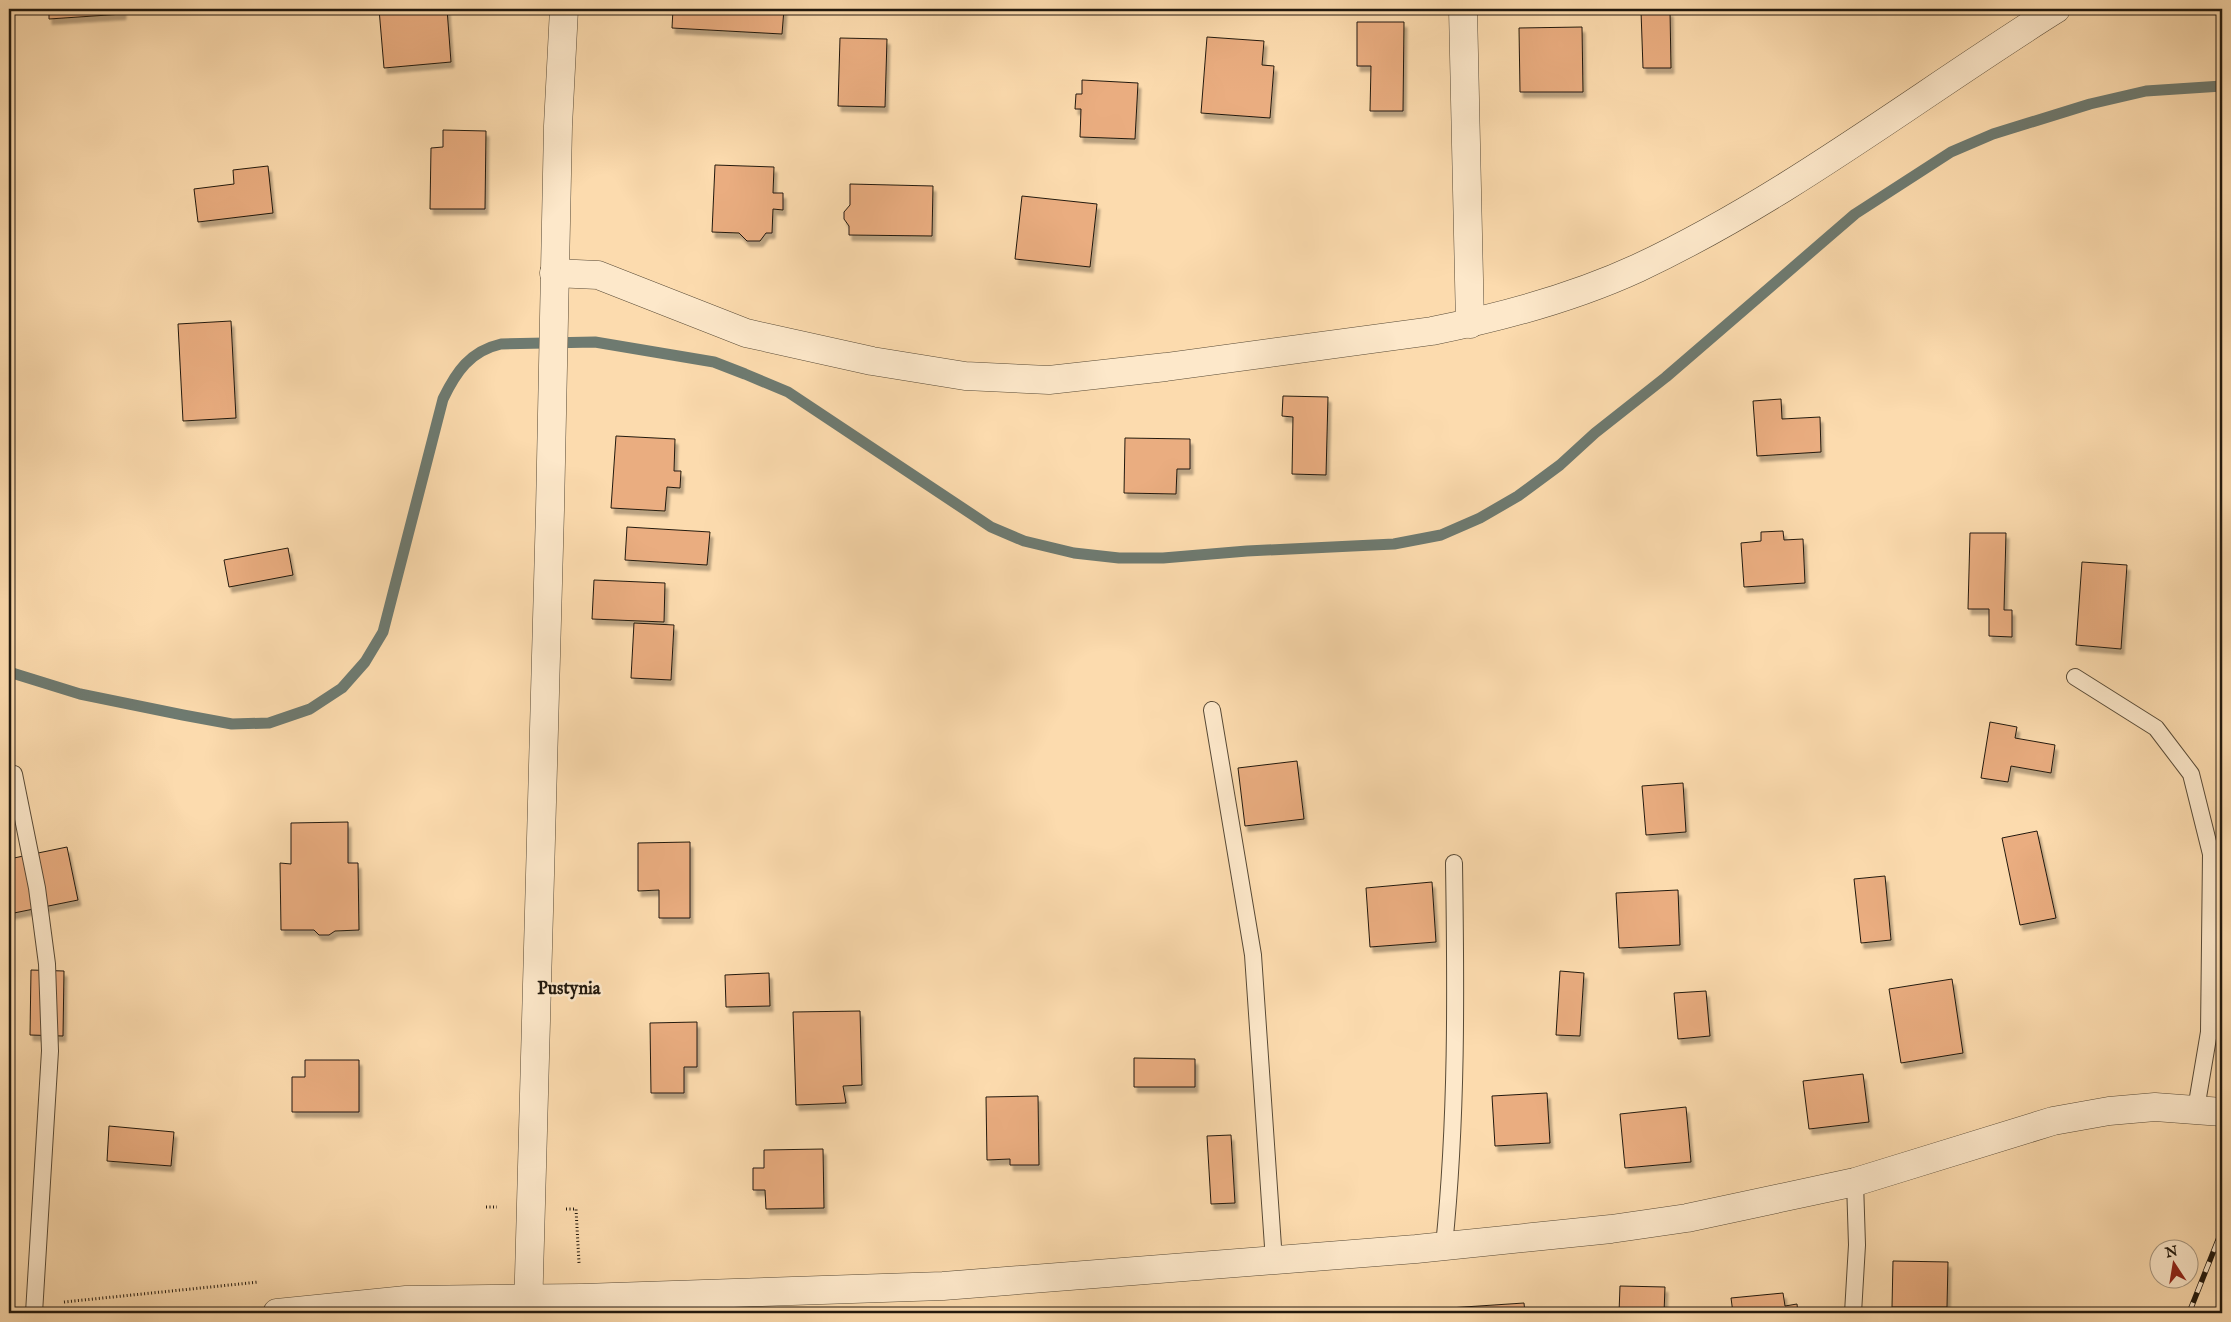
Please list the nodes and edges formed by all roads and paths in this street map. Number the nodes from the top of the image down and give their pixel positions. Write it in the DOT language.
graph roads {
  1 [pos="564,9"];
  2 [pos="1463,9"];
  3 [pos="2056,9"];
  4 [pos="554,273"];
  5 [pos="1470,324"];
  6 [pos="2075,677"];
  7 [pos="1212,710"];
  8 [pos="14,774"];
  9 [pos="1454,863"];
  10 [pos="2209,1111"];
  11 [pos="1855,1182"];
  12 [pos="531,1208"];
  13 [pos="1444,1246"];
  14 [pos="1274,1261"];
  15 [pos="262,1282"];
  16 [pos="582,1298"];
  17 [pos="528,1306"];
  18 [pos="34,1309"];
  19 [pos="276,1313"];
  20 [pos="1853,1313"];
  1 -- 4 [label="street"];
  2 -- 5 [label="street"];
  3 -- 5 [label="street"];
  4 -- 5 [label="street"];
  4 -- 12 [label="street"];
  6 -- 10 [label="lane"];
  7 -- 14 [label="lane"];
  8 -- 18 [label="lane"];
  9 -- 13 [label="lane"];
  10 -- 11 [label="street"];
  11 -- 13 [label="street"];
  11 -- 20 [label="lane"];
  12 -- 16 [label="path"];
  12 -- 17 [label="street"];
  13 -- 14 [label="street"];
  14 -- 16 [label="street"];
  15 -- 18 [label="path"];
  16 -- 17 [label="street"];
  17 -- 19 [label="street"];
}
